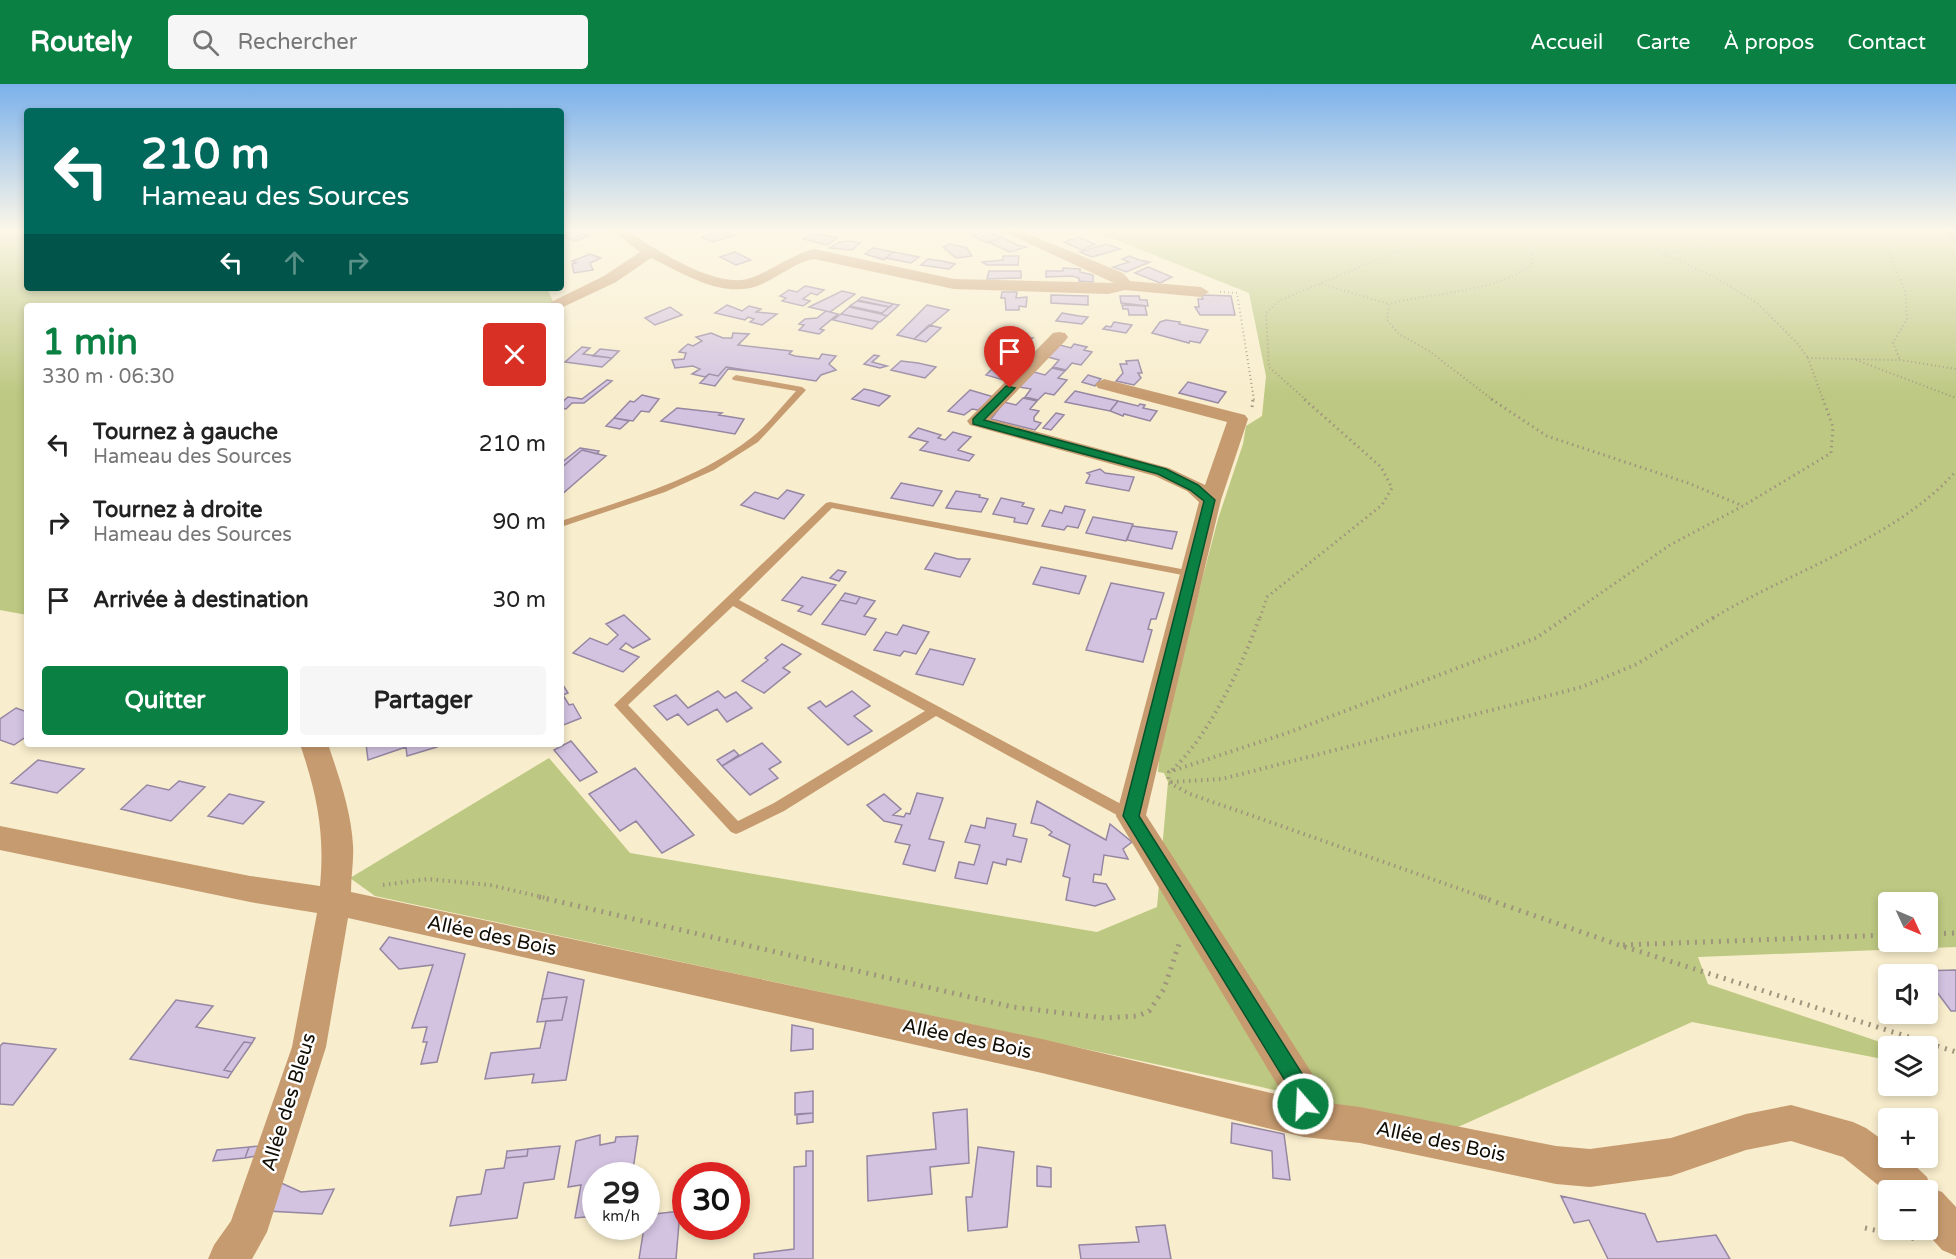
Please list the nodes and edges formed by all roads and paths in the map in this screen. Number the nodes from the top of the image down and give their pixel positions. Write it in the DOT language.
graph roads {
  1 [pos="594,286"];
  2 [pos="1010,286"];
  3 [pos="1121,286"];
  4 [pos="1134,286"];
  5 [pos="1315,286"];
  6 [pos="1325,286"];
  7 [pos="1481,286"];
  8 [pos="1729,286"];
  9 [pos="1903,286"];
  10 [pos="1201,292"];
  11 [pos="555,303"];
  12 [pos="1389,304"];
  13 [pos="1059,337"];
  14 [pos="1808,358"];
  15 [pos="1853,359"];
  16 [pos="1900,360"];
  17 [pos="1956,369"];
  18 [pos="736,378"];
  19 [pos="1104,384"];
  20 [pos="1956,398"];
  21 [pos="1238,419"];
  22 [pos="1956,471"];
  23 [pos="1210,500"];
  24 [pos="1743,506"];
  25 [pos="564,523"];
  26 [pos="1193,574"];
  27 [pos="732,601"];
  28 [pos="933,712"];
  29 [pos="315,747"];
  30 [pos="1169,772"];
  31 [pos="1168,782"];
  32 [pos="1134,806"];
  33 [pos="0,838"];
  34 [pos="335,902"];
  35 [pos="1190,912"];
  36 [pos="1956,933"];
  37 [pos="1938,934"];
  38 [pos="1878,935"];
  39 [pos="1619,945"];
  40 [pos="1956,1052"];
  41 [pos="1304,1119"];
  42 [pos="1903,1180"];
  43 [pos="1865,1228"];
  44 [pos="1878,1232"];
  45 [pos="228,1259"];
  1 -- 11 [label="street"];
  2 -- 3 [label="street"];
  4 -- 10 [label="street"];
  5 -- 30 [label="path"];
  6 -- 12 [label="path"];
  7 -- 12 [label="path"];
  8 -- 14 [label="path"];
  9 -- 16 [label="path"];
  10 -- 21 [label="path"];
  12 -- 24 [label="path"];
  13 -- 23 [label="street"];
  14 -- 15 [label="path"];
  14 -- 24 [label="path"];
  15 -- 16 [label="path"];
  15 -- 20 [label="path"];
  16 -- 17 [label="path"];
  18 -- 25 [label="lane"];
  19 -- 21 [label="street"];
  21 -- 23 [label="street"];
  22 -- 31 [label="path"];
  23 -- 26 [label="street"];
  24 -- 30 [label="path"];
  26 -- 27 [label="lane"];
  26 -- 32 [label="street"];
  27 -- 28 [label="lane"];
  27 -- 28 [label="lane"];
  28 -- 32 [label="lane"];
  29 -- 34 [label="street, Allée des Bleus"];
  30 -- 31 [label="path"];
  31 -- 32 [label="path"];
  31 -- 39 [label="path"];
  32 -- 35 [label="street"];
  33 -- 34 [label="street, Allée des Bois"];
  34 -- 35 [label="path"];
  34 -- 41 [label="street, Allée des Bois"];
  34 -- 45 [label="street, Allée des Bleus"];
  35 -- 41 [label="street"];
  36 -- 37 [label="path"];
  38 -- 39 [label="path"];
  39 -- 40 [label="path"];
  41 -- 42 [label="street, Allée des Bois"];
  43 -- 44 [label="path"];
}
